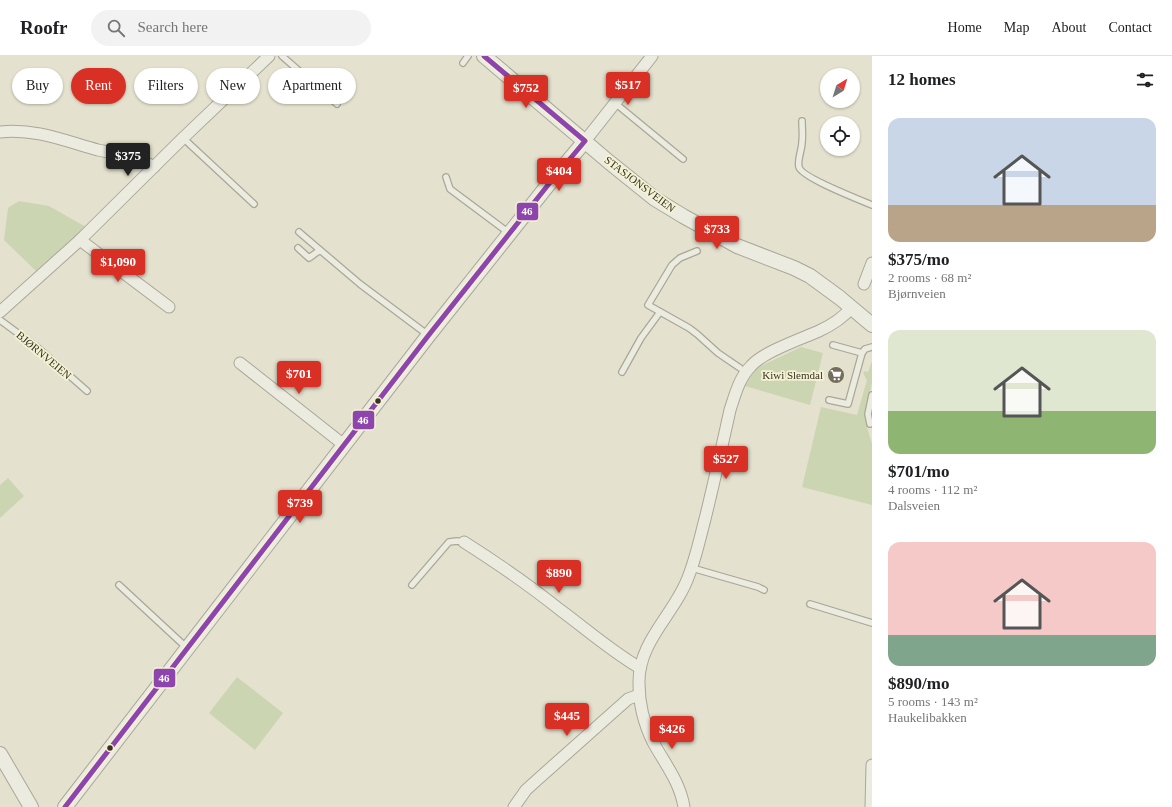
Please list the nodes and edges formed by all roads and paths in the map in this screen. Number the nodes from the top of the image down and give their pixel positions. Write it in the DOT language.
graph roads {
  1 [pos="269,56"];
  2 [pos="282,56"];
  3 [pos="468,56"];
  4 [pos="484,56"];
  5 [pos="652,56"];
  6 [pos="463,63"];
  7 [pos="296,68"];
  8 [pos="615,103"];
  9 [pos="802,121"];
  10 [pos="0,132"];
  11 [pos="183,138"];
  12 [pos="585,141"];
  13 [pos="683,159"];
  14 [pos="154,167"];
  15 [pos="446,177"];
  16 [pos="254,204"];
  17 [pos="872,205"];
  18 [pos="300,232"];
  19 [pos="510,234"];
  20 [pos="80,240"];
  21 [pos="298,248"];
  22 [pos="320,250"];
  23 [pos="697,251"];
  24 [pos="872,266"];
  25 [pos="868,280"];
  26 [pos="169,307"];
  27 [pos="851,308"];
  28 [pos="0,312"];
  29 [pos="660,312"];
  30 [pos="0,320"];
  31 [pos="872,325"];
  32 [pos="428,336"];
  33 [pos="833,346"];
  34 [pos="872,347"];
  35 [pos="862,353"];
  36 [pos="240,363"];
  37 [pos="740,368"];
  38 [pos="622,372"];
  39 [pos="88,391"];
  40 [pos="872,395"];
  41 [pos="829,400"];
  42 [pos="870,424"];
  43 [pos="344,445"];
  44 [pos="464,542"];
  45 [pos="692,568"];
  46 [pos="119,585"];
  47 [pos="412,585"];
  48 [pos="764,590"];
  49 [pos="810,604"];
  50 [pos="872,623"];
  51 [pos="187,648"];
  52 [pos="640,668"];
  53 [pos="639,695"];
  54 [pos="0,754"];
  55 [pos="872,764"];
  56 [pos="31,807"];
  57 [pos="65,807"];
  58 [pos="514,807"];
  59 [pos="684,807"];
  60 [pos="871,807"];
  1 -- 11 [label="street"];
  2 -- 7 [label="lane"];
  3 -- 6 [label="lane"];
  4 -- 12 [label="street, STASJONSVEIEN"];
  5 -- 8 [label="street"];
  8 -- 12 [label="street"];
  8 -- 13 [label="lane"];
  9 -- 17 [label="lane"];
  10 -- 14 [label="street"];
  11 -- 14 [label="street"];
  11 -- 16 [label="lane"];
  12 -- 19 [label="street"];
  12 -- 27 [label="street, STASJONSVEIEN"];
  14 -- 20 [label="street"];
  15 -- 19 [label="lane"];
  18 -- 22 [label="lane"];
  19 -- 32 [label="street"];
  20 -- 26 [label="street"];
  20 -- 28 [label="street"];
  21 -- 22 [label="lane"];
  22 -- 32 [label="lane"];
  23 -- 29 [label="lane"];
  24 -- 25 [label="street"];
  27 -- 31 [label="street, STASJONSVEIEN"];
  27 -- 45 [label="street"];
  29 -- 37 [label="lane"];
  29 -- 38 [label="lane"];
  30 -- 39 [label="lane, BJØRNVEIEN"];
  32 -- 43 [label="street"];
  33 -- 35 [label="lane"];
  34 -- 35 [label="lane"];
  35 -- 41 [label="lane"];
  36 -- 43 [label="street"];
  40 -- 42 [label="lane"];
  43 -- 51 [label="street"];
  44 -- 47 [label="lane"];
  44 -- 52 [label="street"];
  45 -- 48 [label="lane"];
  45 -- 52 [label="street"];
  46 -- 51 [label="lane"];
  49 -- 50 [label="lane"];
  51 -- 57 [label="street"];
  52 -- 53 [label="street"];
  53 -- 58 [label="street"];
  53 -- 59 [label="street"];
  54 -- 56 [label="street"];
  55 -- 60 [label="street"];
}
